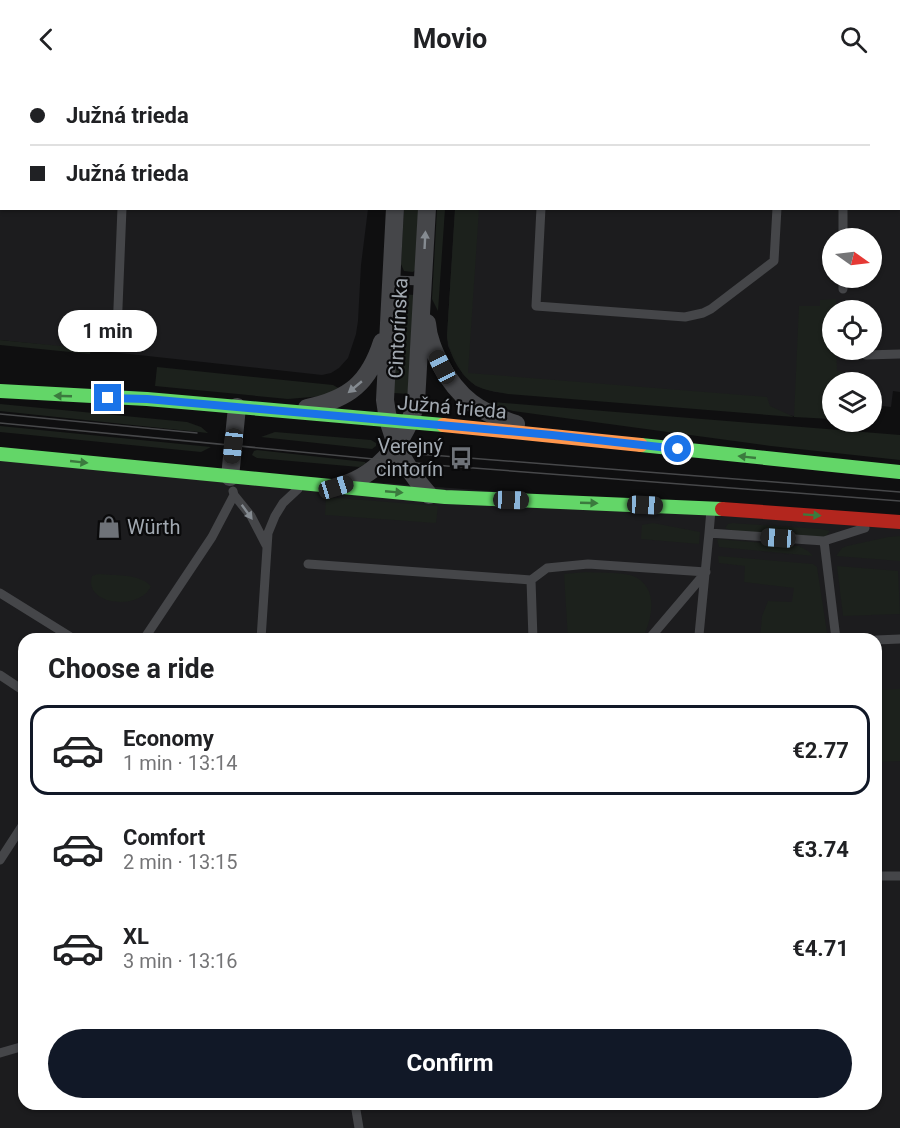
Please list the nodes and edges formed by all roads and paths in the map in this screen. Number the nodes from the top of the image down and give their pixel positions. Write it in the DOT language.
graph roads {
  1 [pos="122,210"];
  2 [pos="395,210"];
  3 [pos="427,210"];
  4 [pos="541,210"];
  5 [pos="777,210"];
  6 [pos="843,210"];
  7 [pos="843,228"];
  8 [pos="392,280"];
  9 [pos="423,284"];
  10 [pos="389,317"];
  11 [pos="117,332"];
  12 [pos="900,354"];
  13 [pos="882,355"];
  14 [pos="0,391"];
  15 [pos="237,407"];
  16 [pos="289,412"];
  17 [pos="387,422"];
  18 [pos="409,423"];
  19 [pos="552,435"];
  20 [pos="395,446"];
  21 [pos="0,454"];
  22 [pos="900,472"];
  23 [pos="230,477"];
  24 [pos="304,484"];
  25 [pos="336,487"];
  26 [pos="234,495"];
  27 [pos="429,495"];
  28 [pos="712,508"];
  29 [pos="882,521"];
  30 [pos="900,522"];
  31 [pos="709,533"];
  32 [pos="824,541"];
  33 [pos="267,547"];
  34 [pos="308,564"];
  35 [pos="706,572"];
  36 [pos="531,580"];
  37 [pos="0,593"];
  38 [pos="64,633"];
  39 [pos="148,633"];
  40 [pos="261,633"];
  41 [pos="533,633"];
  42 [pos="655,633"];
  43 [pos="699,633"];
  44 [pos="835,633"];
  45 [pos="900,639"];
  46 [pos="882,640"];
  47 [pos="0,675"];
  48 [pos="18,687"];
  49 [pos="18,833"];
  50 [pos="0,860"];
  51 [pos="882,876"];
  52 [pos="900,876"];
  53 [pos="18,1048"];
  54 [pos="0,1053"];
  55 [pos="356,1110"];
  56 [pos="359,1128"];
  1 -- 11 [label="lane"];
  2 -- 8 [label="street, Cintorínska"];
  9 -- 3 [label="street, Cintorínska, one-way"];
  4 -- 5 [label="lane"];
  6 -- 7 [label="lane"];
  8 -- 9 [label="lane"];
  8 -- 10 [label="street, Cintorínska"];
  9 -- 18 [label="street, Cintorínska"];
  9 -- 19 [label="street"];
  10 -- 16 [label="street, one-way"];
  10 -- 17 [label="street, Cintorínska"];
  12 -- 13 [label="lane"];
  15 -- 14 [label="street, Južná trieda, one-way"];
  15 -- 16 [label="street, Južná trieda"];
  15 -- 23 [label="street"];
  16 -- 17 [label="street, Južná trieda"];
  17 -- 18 [label="street, Južná trieda"];
  17 -- 20 [label="street, Cintorínska"];
  18 -- 19 [label="street, Južná trieda"];
  18 -- 20 [label="street, Cintorínska"];
  22 -- 19 [label="street, Južná trieda, one-way"];
  20 -- 25 [label="street, Cintorínska"];
  20 -- 27 [label="street, Cintorínska"];
  21 -- 23 [label="street, one-way"];
  23 -- 24 [label="street"];
  23 -- 26 [label="lane"];
  24 -- 25 [label="street"];
  24 -- 33 [label="lane"];
  25 -- 27 [label="street, one-way"];
  26 -- 33 [label="lane, one-way"];
  26 -- 39 [label="lane"];
  27 -- 28 [label="street, one-way"];
  28 -- 29 [label="street, one-way"];
  28 -- 31 [label="lane"];
  29 -- 30 [label="street"];
  29 -- 32 [label="lane"];
  31 -- 32 [label="lane"];
  31 -- 35 [label="lane"];
  32 -- 44 [label="lane"];
  33 -- 40 [label="lane"];
  34 -- 36 [label="lane"];
  35 -- 36 [label="lane"];
  35 -- 42 [label="lane"];
  35 -- 43 [label="lane"];
  36 -- 41 [label="lane"];
  37 -- 38 [label="lane"];
  45 -- 46 [label="lane"];
  47 -- 48 [label="lane"];
  49 -- 50 [label="lane"];
  51 -- 52 [label="lane"];
  53 -- 54 [label="lane"];
  55 -- 56 [label="lane"];
}
